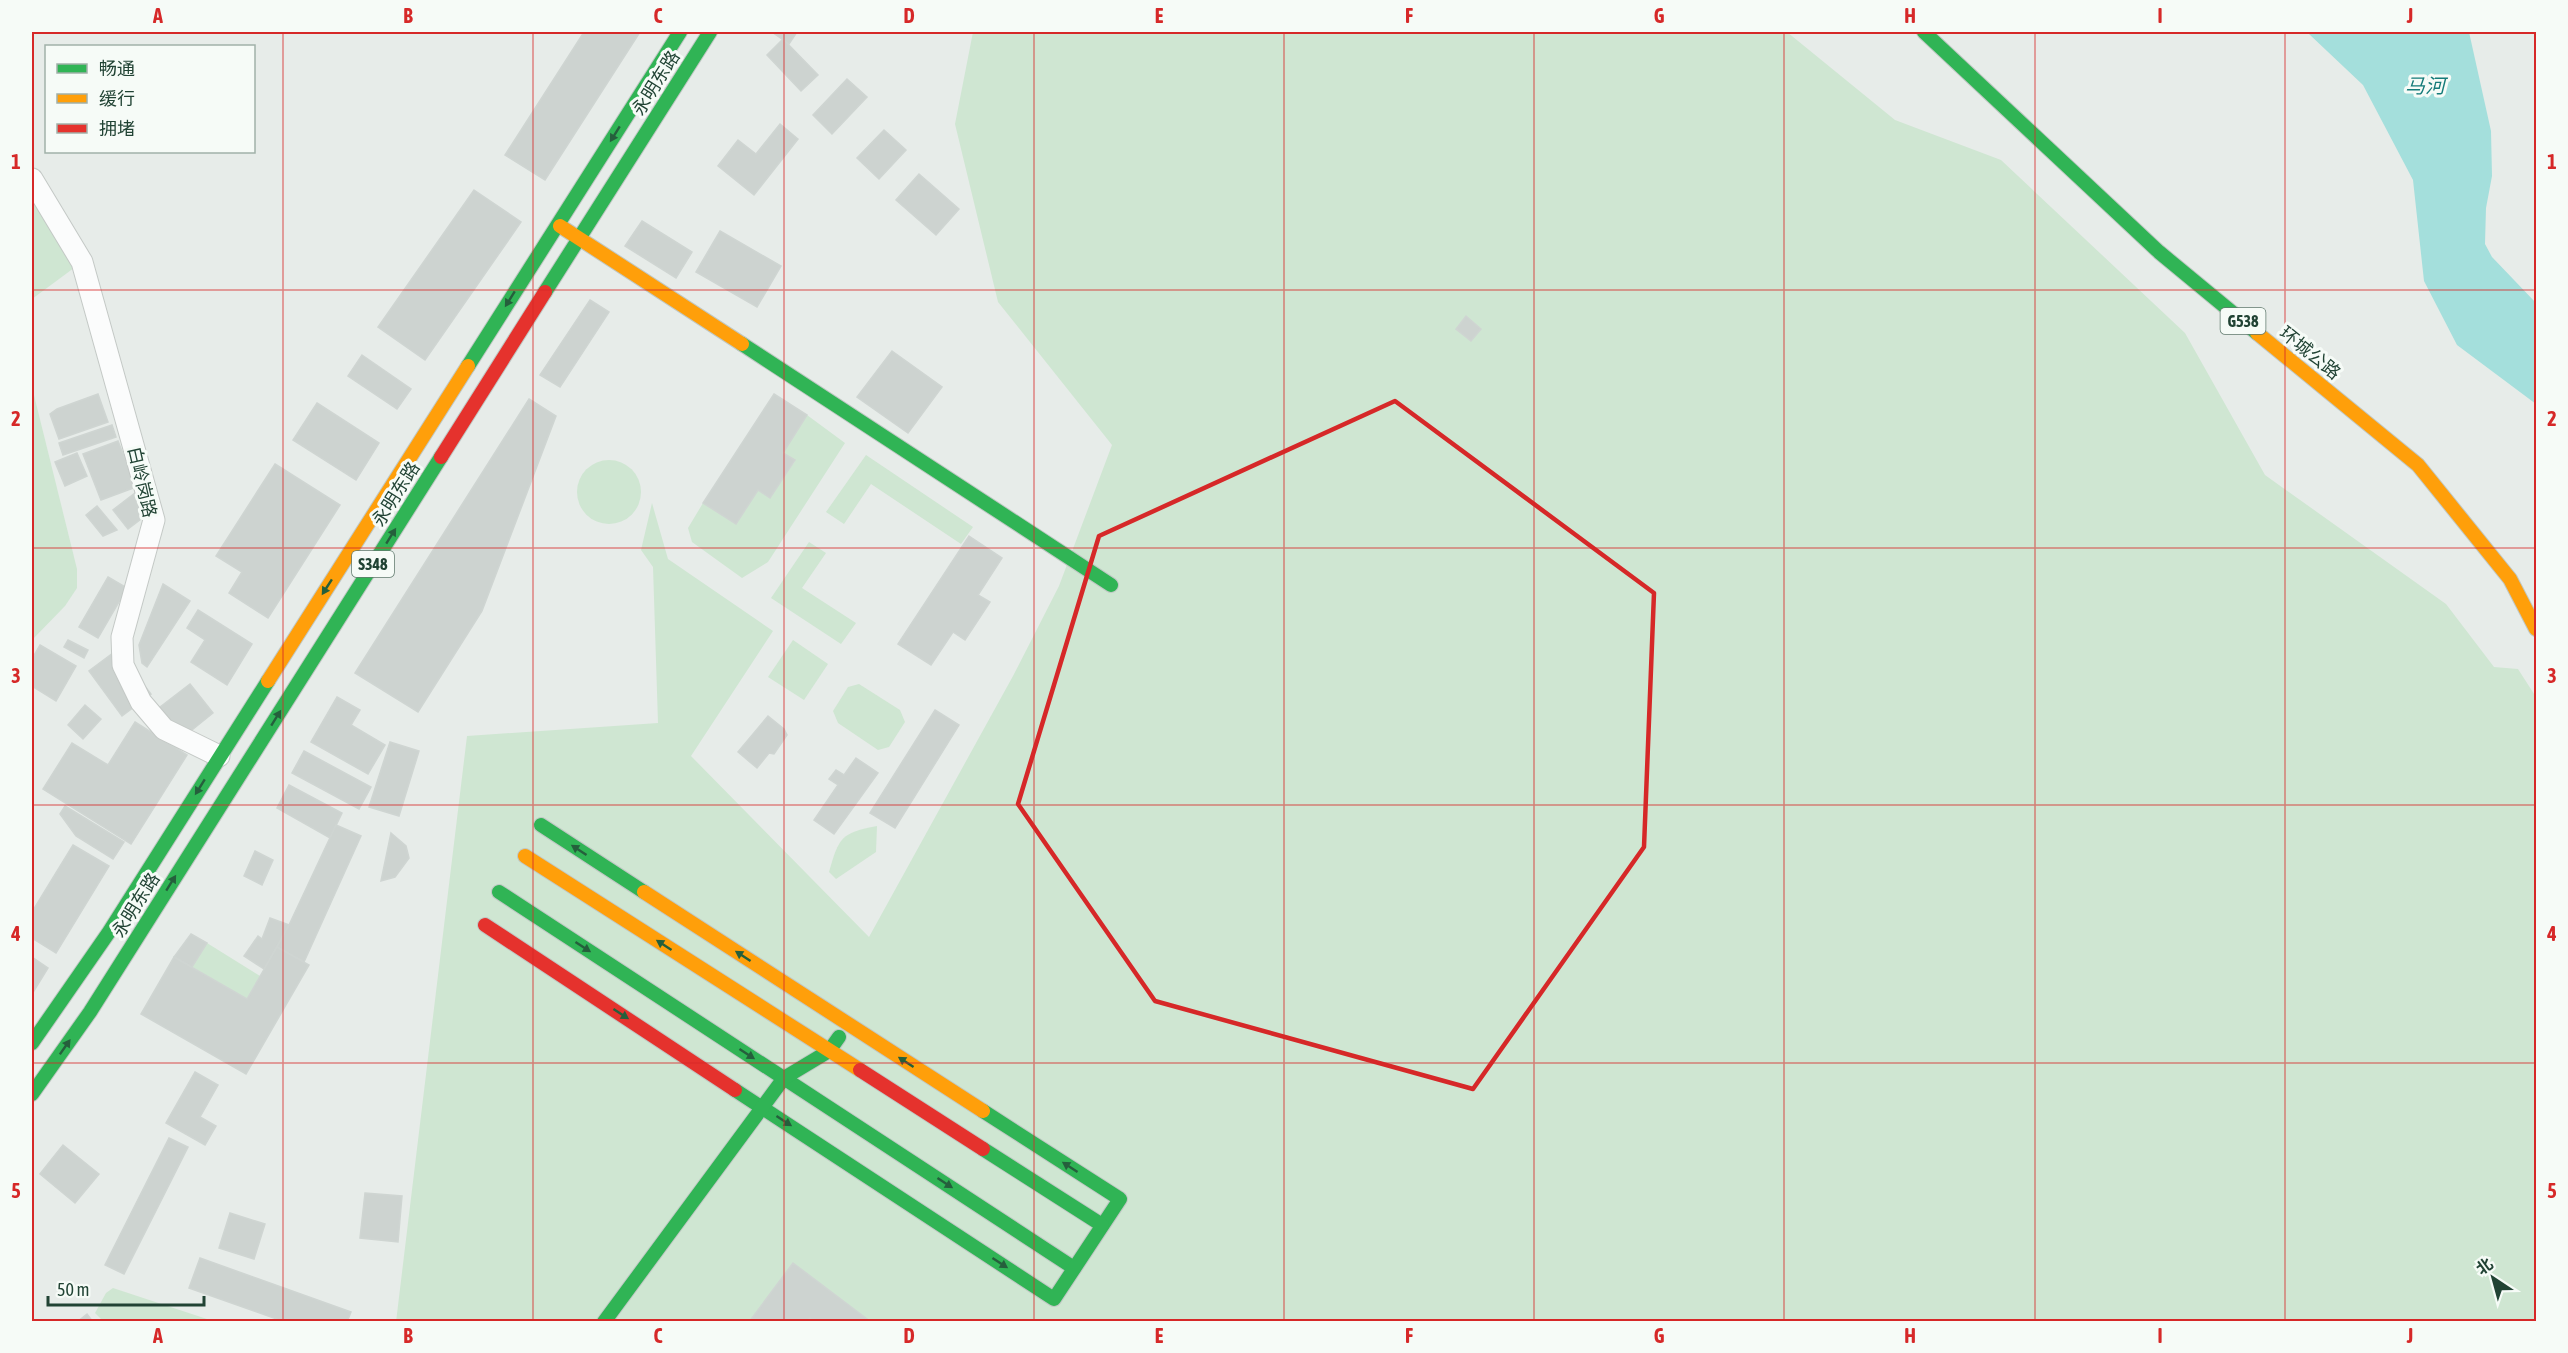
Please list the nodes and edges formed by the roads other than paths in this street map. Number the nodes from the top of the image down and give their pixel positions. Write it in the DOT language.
graph roads {
  1 [pos="680,32"];
  2 [pos="710,32"];
  3 [pos="1924,32"];
  4 [pos="32,179"];
  5 [pos="557,225"];
  6 [pos="579,239"];
  7 [pos="1111,585"];
  8 [pos="2536,629"];
  9 [pos="219,756"];
  10 [pos="541,825"];
  11 [pos="525,856"];
  12 [pos="499,892"];
  13 [pos="485,925"];
  14 [pos="560,932"];
  15 [pos="559,973"];
  16 [pos="848,1024"];
  17 [pos="32,1043"];
  18 [pos="829,1051"];
  19 [pos="784,1078"];
  20 [pos="32,1094"];
  21 [pos="763,1107"];
  22 [pos="1011,1129"];
  23 [pos="898,1153"];
  24 [pos="931,1190"];
  25 [pos="1080,1211"];
  26 [pos="949,1213"];
  27 [pos="1102,1225"];
  28 [pos="981,1251"];
  29 [pos="1074,1268"];
  30 [pos="604,1322"];
  1 -- 5 [label="main road, 永明东路 / S348, one-way"];
  2 -- 6 [label="main road, 永明东路 / S348"];
  3 -- 8 [label="main road, 环城公路 / G538"];
  4 -- 9 [label="street, 白岭岗路"];
  5 -- 6 [label="main road"];
  5 -- 9 [label="main road, 永明东路 / S348, one-way"];
  6 -- 7 [label="main road"];
  20 -- 6 [label="main road, 永明东路 / S348, one-way"];
  9 -- 17 [label="main road, 永明东路 / S348, one-way"];
  16 -- 10 [label="main road, one-way"];
  18 -- 11 [label="main road, one-way"];
  12 -- 14 [label="main road"];
  13 -- 15 [label="main road"];
  14 -- 15 [label="main road"];
  14 -- 19 [label="main road, one-way"];
  15 -- 21 [label="main road, one-way"];
  16 -- 18 [label="main road"];
  22 -- 16 [label="main road, one-way"];
  18 -- 19 [label="main road"];
  18 -- 25 [label="main road"];
  19 -- 21 [label="main road"];
  19 -- 23 [label="main road"];
  21 -- 28 [label="main road, one-way"];
  21 -- 30 [label="main road"];
  22 -- 25 [label="main road"];
  27 -- 22 [label="main road, one-way"];
  23 -- 24 [label="main road"];
  23 -- 29 [label="main road, one-way"];
  25 -- 27 [label="main road"];
  26 -- 28 [label="main road"];
  27 -- 29 [label="main road"];
  28 -- 29 [label="main road, one-way"];
}
